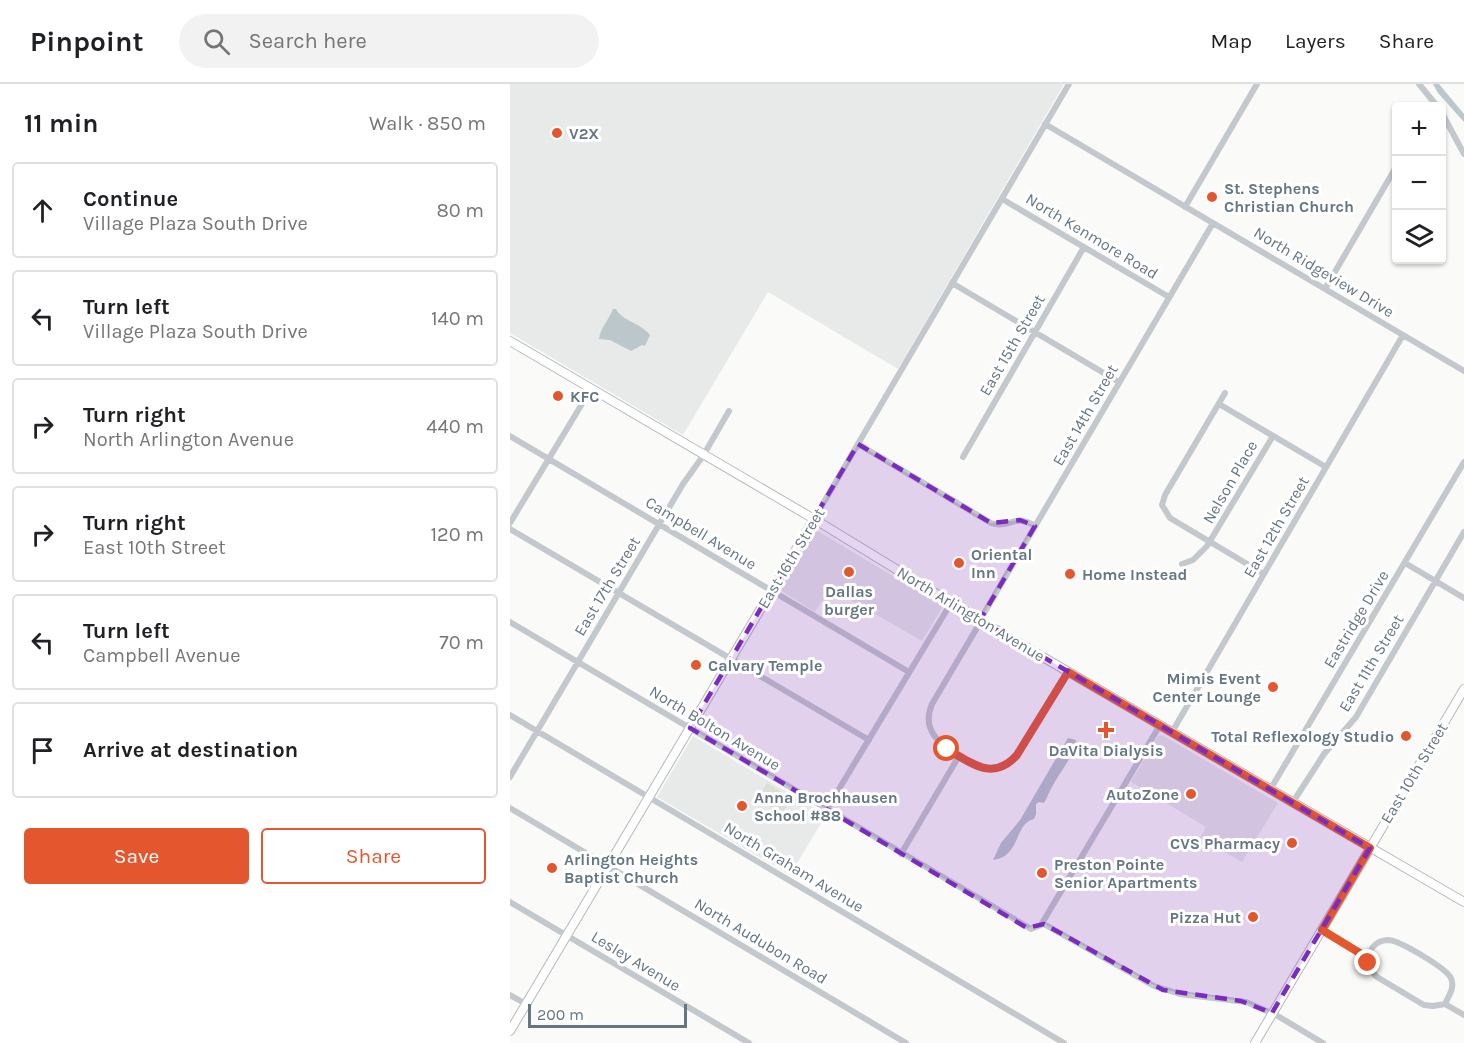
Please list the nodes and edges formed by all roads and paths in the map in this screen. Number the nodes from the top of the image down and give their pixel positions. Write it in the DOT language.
graph roads {
  1 [pos="1069,84"];
  2 [pos="1257,84"];
  3 [pos="1419,84"];
  4 [pos="1432,102"];
  5 [pos="1446,120"];
  6 [pos="1045,124"];
  7 [pos="1464,154"];
  8 [pos="1392,174"];
  9 [pos="1002,199"];
  10 [pos="1185,207"];
  11 [pos="1213,223"];
  12 [pos="1084,247"];
  13 [pos="952,283"];
  14 [pos="1325,289"];
  15 [pos="1169,297"];
  16 [pos="1035,332"];
  17 [pos="1403,335"];
  18 [pos="510,341"];
  19 [pos="1464,371"];
  20 [pos="1119,382"];
  21 [pos="591,389"];
  22 [pos="1225,393"];
  23 [pos="1219,404"];
  24 [pos="729,411"];
  25 [pos="510,436"];
  26 [pos="1273,436"];
  27 [pos="858,444"];
  28 [pos="703,456"];
  29 [pos="963,457"];
  30 [pos="548,458"];
  31 [pos="1464,462"];
  32 [pos="1326,467"];
  33 [pos="814,519"];
  34 [pos="510,523"];
  35 [pos="660,524"];
  36 [pos="1035,526"];
  37 [pos="510,529"];
  38 [pos="1464,532"];
  39 [pos="1210,542"];
  40 [pos="1405,563"];
  41 [pos="1182,564"];
  42 [pos="1264,574"];
  43 [pos="1435,581"];
  44 [pos="772,590"];
  45 [pos="619,593"];
  46 [pos="1464,598"];
  47 [pos="951,603"];
  48 [pos="981,621"];
  49 [pos="510,622"];
  50 [pos="731,659"];
  51 [pos="578,662"];
  52 [pos="909,672"];
  53 [pos="1068,672"];
  54 [pos="1464,689"];
  55 [pos="510,715"];
  56 [pos="1160,725"];
  57 [pos="690,728"];
  58 [pos="537,731"];
  59 [pos="1172,732"];
  60 [pos="868,740"];
  61 [pos="959,756"];
  62 [pos="510,777"];
  63 [pos="1270,790"];
  64 [pos="649,797"];
  65 [pos="1293,802"];
  66 [pos="510,808"];
  67 [pos="826,809"];
  68 [pos="1370,848"];
  69 [pos="901,854"];
  70 [pos="608,866"];
  71 [pos="510,902"];
  72 [pos="1464,902"];
  73 [pos="1042,923"];
  74 [pos="1322,930"];
  75 [pos="567,935"];
  76 [pos="1368,958"];
  77 [pos="510,995"];
  78 [pos="526,1004"];
  79 [pos="1445,1004"];
  80 [pos="1272,1013"];
  81 [pos="1464,1015"];
  82 [pos="510,1031"];
  83 [pos="748,1043"];
  84 [pos="906,1043"];
  85 [pos="1064,1043"];
  86 [pos="1255,1043"];
  87 [pos="1323,1043"];
  1 -- 6 [label="street, East 16th Street"];
  2 -- 10 [label="street"];
  3 -- 4 [label="street"];
  5 -- 7 [label="street"];
  6 -- 9 [label="street, East 16th Street"];
  6 -- 10 [label="street, North Ridgeview Drive"];
  8 -- 14 [label="street"];
  9 -- 12 [label="street, North Kenmore Road"];
  9 -- 13 [label="street, East 16th Street"];
  10 -- 11 [label="street, North Ridgeview Drive"];
  11 -- 14 [label="street, North Ridgeview Drive"];
  11 -- 15 [label="street, East 14th Street"];
  12 -- 15 [label="street, North Kenmore Road"];
  12 -- 16 [label="street, East 15th Street"];
  13 -- 16 [label="street"];
  13 -- 27 [label="street, East 16th Street"];
  14 -- 17 [label="street, North Ridgeview Drive"];
  15 -- 20 [label="street, East 14th Street"];
  16 -- 20 [label="street"];
  16 -- 29 [label="street, East 15th Street"];
  17 -- 19 [label="street, North Ridgeview Drive"];
  17 -- 32 [label="street, East 12th Street"];
  18 -- 21 [label="main road, North Arlington Avenue"];
  20 -- 36 [label="street, East 14th Street"];
  21 -- 28 [label="main road, North Arlington Avenue"];
  21 -- 30 [label="street"];
  22 -- 23 [label="street"];
  23 -- 26 [label="street"];
  23 -- 39 [label="street"];
  24 -- 28 [label="street, East 17th Street"];
  25 -- 30 [label="street, Campbell Avenue"];
  26 -- 32 [label="street"];
  26 -- 39 [label="street, Nelson Place"];
  27 -- 33 [label="street, East 16th Street"];
  27 -- 36 [label="street"];
  28 -- 33 [label="main road, North Arlington Avenue"];
  28 -- 35 [label="street, East 17th Street"];
  30 -- 34 [label="street"];
  30 -- 35 [label="street, Campbell Avenue"];
  31 -- 40 [label="street, Eastridge Drive"];
  32 -- 42 [label="street, East 12th Street"];
  33 -- 44 [label="main road, East 16th Street"];
  33 -- 47 [label="main road, North Arlington Avenue"];
  35 -- 44 [label="street, Campbell Avenue"];
  35 -- 45 [label="street, East 17th Street"];
  36 -- 48 [label="street, East 14th Street"];
  37 -- 45 [label="street"];
  38 -- 43 [label="street, East 11th Street"];
  39 -- 41 [label="street, Nelson Place"];
  39 -- 42 [label="street"];
  40 -- 43 [label="street"];
  40 -- 63 [label="street, Eastridge Drive"];
  42 -- 59 [label="street, East 12th Street"];
  43 -- 46 [label="street"];
  43 -- 65 [label="street, East 11th Street"];
  44 -- 50 [label="main road, East 16th Street"];
  44 -- 52 [label="street, Campbell Avenue"];
  45 -- 50 [label="street"];
  45 -- 51 [label="street, East 17th Street"];
  47 -- 48 [label="main road, North Arlington Avenue"];
  47 -- 52 [label="street"];
  48 -- 53 [label="main road, North Arlington Avenue"];
  48 -- 61 [label="street, East 14th Street"];
  49 -- 51 [label="street, North Bolton Avenue"];
  50 -- 57 [label="main road, East 16th Street"];
  50 -- 60 [label="street"];
  51 -- 57 [label="street, North Bolton Avenue"];
  51 -- 58 [label="street, East 17th Street"];
  52 -- 60 [label="street"];
  53 -- 56 [label="main road, North Arlington Avenue"];
  53 -- 61 [label="street, East 14th Street"];
  54 -- 68 [label="main road, East 10th Street"];
  55 -- 58 [label="street, North Graham Avenue"];
  56 -- 59 [label="main road, North Arlington Avenue"];
  56 -- 73 [label="street"];
  57 -- 64 [label="main road, East 16th Street"];
  57 -- 67 [label="street, North Bolton Avenue"];
  58 -- 62 [label="street, East 17th Street"];
  58 -- 64 [label="street, North Graham Avenue"];
  59 -- 63 [label="main road, North Arlington Avenue"];
  60 -- 67 [label="street"];
  61 -- 69 [label="street"];
  63 -- 65 [label="main road, North Arlington Avenue"];
  64 -- 70 [label="main road, East 16th Street"];
  64 -- 85 [label="street, North Graham Avenue"];
  65 -- 68 [label="main road, North Arlington Avenue"];
  66 -- 70 [label="street, North Audubon Road"];
  67 -- 69 [label="street, North Bolton Avenue"];
  68 -- 72 [label="main road, North Arlington Avenue"];
  68 -- 74 [label="main road, East 10th Street"];
  69 -- 73 [label="street, North Bolton Avenue"];
  70 -- 75 [label="main road, East 16th Street"];
  70 -- 84 [label="street, North Audubon Road"];
  71 -- 75 [label="street, Lesley Avenue"];
  73 -- 80 [label="street, North Bolton Avenue"];
  74 -- 76 [label="street"];
  74 -- 80 [label="main road, East 10th Street"];
  75 -- 78 [label="main road, East 16th Street"];
  75 -- 83 [label="street, Lesley Avenue"];
  76 -- 79 [label="street"];
  76 -- 79 [label="street"];
  77 -- 78 [label="street"];
  78 -- 82 [label="main road, East 16th Street"];
  79 -- 81 [label="street"];
  80 -- 86 [label="main road, East 10th Street"];
  80 -- 87 [label="street, North Bolton Avenue"];
}
